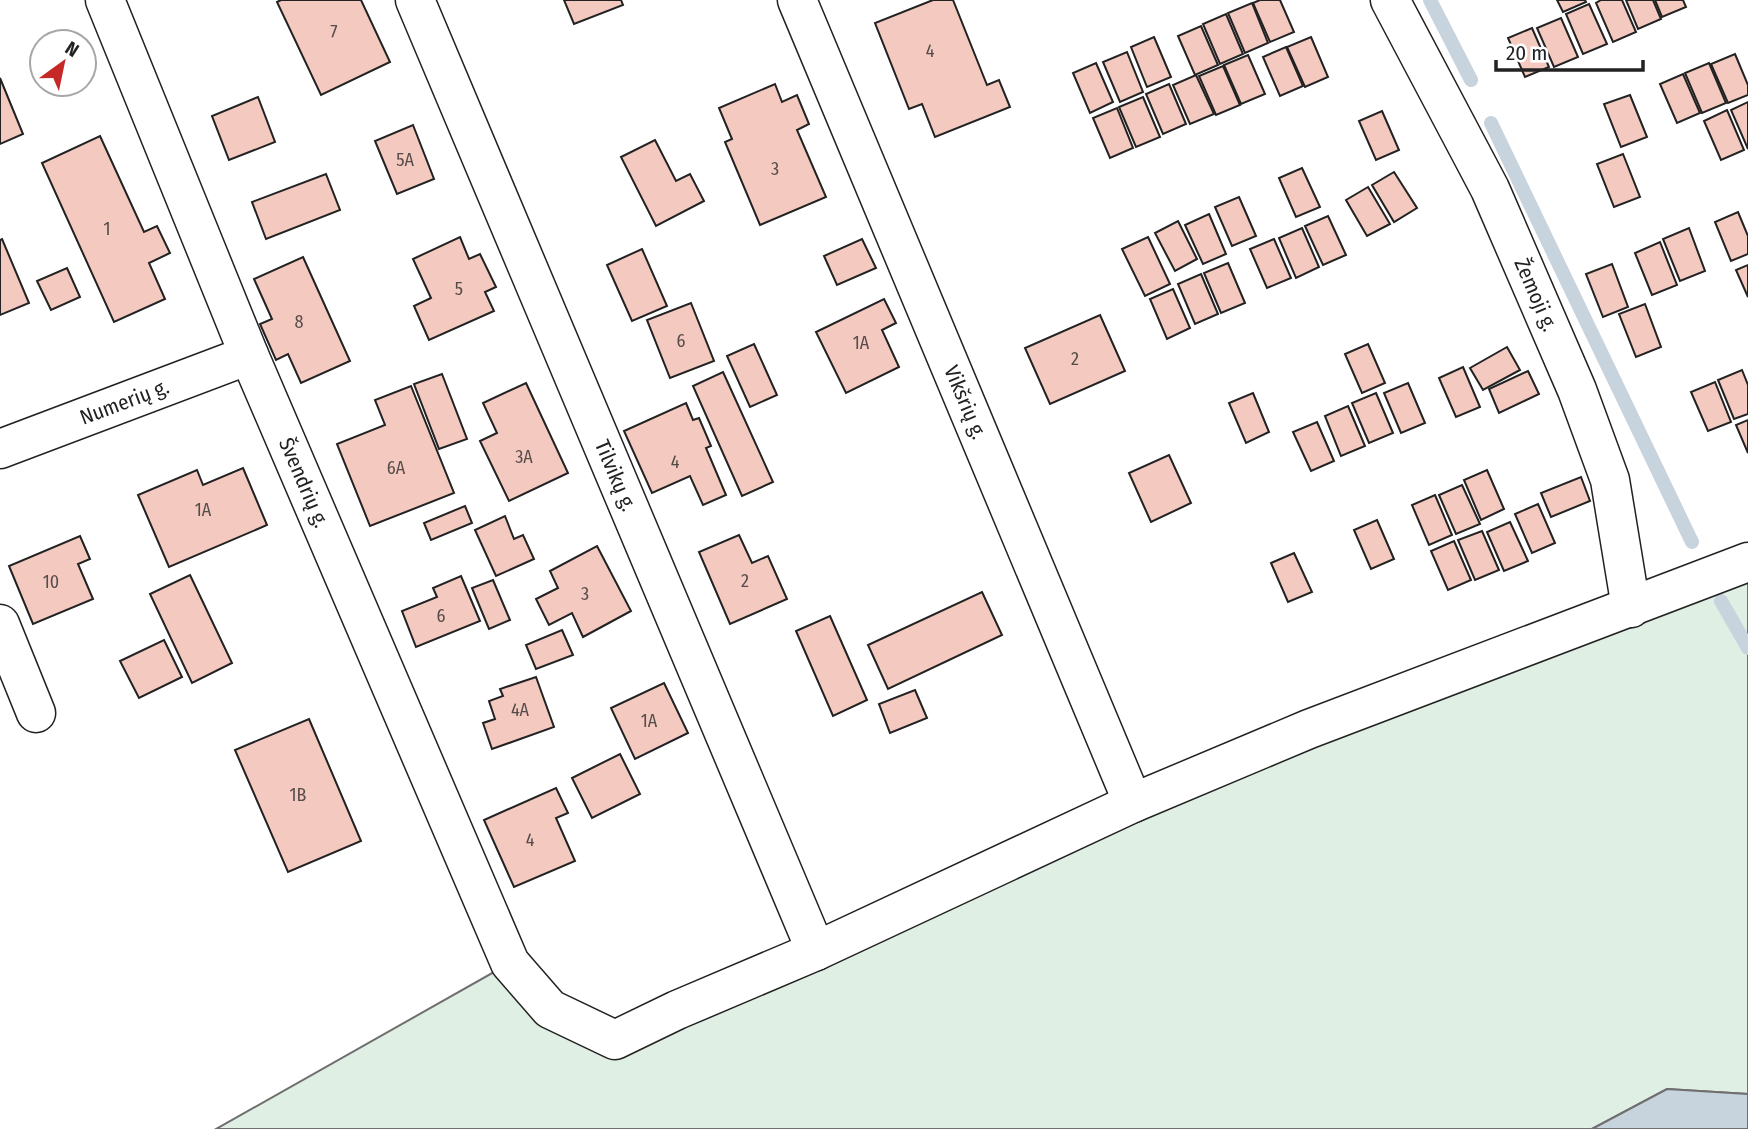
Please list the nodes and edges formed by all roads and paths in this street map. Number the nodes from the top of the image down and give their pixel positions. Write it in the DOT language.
graph roads {
  1 [pos="105,0"];
  2 [pos="415,0"];
  3 [pos="797,0"];
  4 [pos="1390,0"];
  5 [pos="249,355"];
  6 [pos="0,449"];
  7 [pos="1748,562"];
  8 [pos="1630,608"];
  9 [pos="0,624"];
  10 [pos="36,713"];
  11 [pos="1133,803"];
  12 [pos="816,951"];
  1 -- 5 [label="street, Švendrių g."];
  2 -- 12 [label="street, Tilvikų g."];
  3 -- 11 [label="street, Vikšrių g."];
  4 -- 8 [label="street, Žemoji g."];
  5 -- 6 [label="street, Numerių g."];
  5 -- 12 [label="street, Švendrių g."];
  7 -- 8 [label="street, Švendrių g."];
  8 -- 11 [label="street, Švendrių g."];
  9 -- 10 [label="street"];
  11 -- 12 [label="street, Švendrių g."];
}
